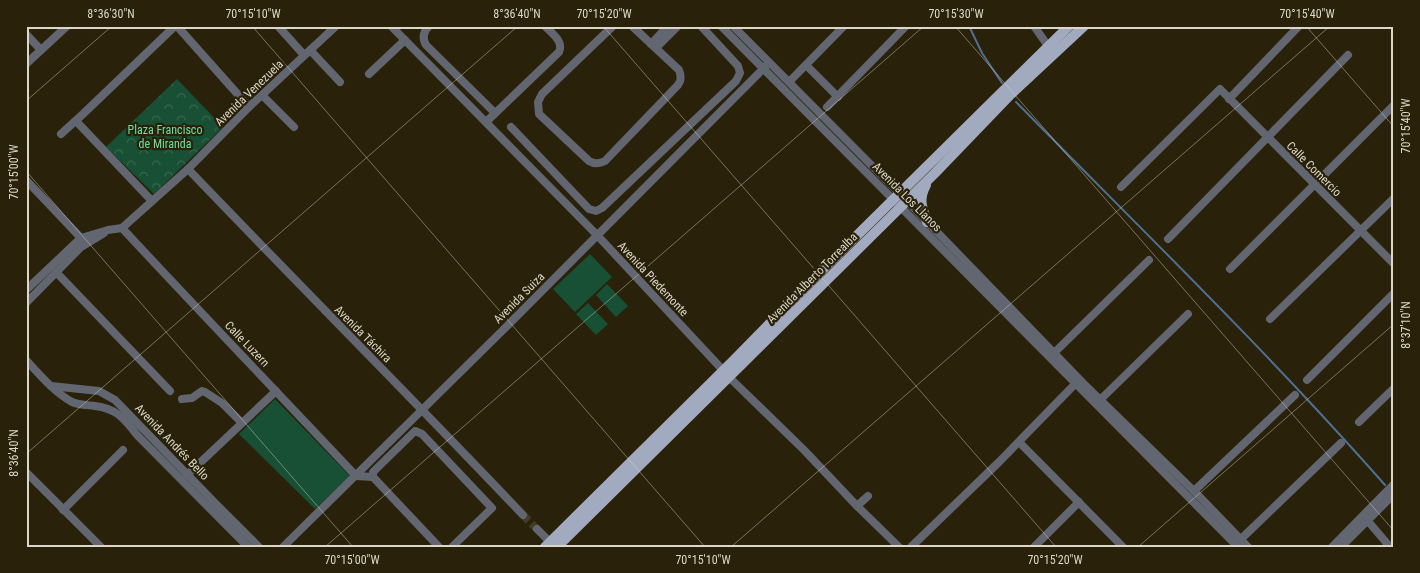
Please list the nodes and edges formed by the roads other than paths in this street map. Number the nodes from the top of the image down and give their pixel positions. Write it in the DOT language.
graph roads {
  1 [pos="66,26"];
  2 [pos="176,26"];
  3 [pos="278,26"];
  4 [pos="336,26"];
  5 [pos="391,26"];
  6 [pos="429,26"];
  7 [pos="545,26"];
  8 [pos="613,26"];
  9 [pos="632,26"];
  10 [pos="668,26"];
  11 [pos="678,26"];
  12 [pos="701,26"];
  13 [pos="721,26"];
  14 [pos="733,26"];
  15 [pos="844,26"];
  16 [pos="906,26"];
  17 [pos="1034,26"];
  18 [pos="1068,26"];
  19 [pos="1084,26"];
  20 [pos="1299,26"];
  21 [pos="26,34"];
  22 [pos="405,40"];
  23 [pos="653,46"];
  24 [pos="1048,46"];
  25 [pos="41,50"];
  26 [pos="307,52"];
  27 [pos="1348,55"];
  28 [pos="26,64"];
  29 [pos="806,65"];
  30 [pos="767,66"];
  31 [pos="368,74"];
  32 [pos="340,82"];
  33 [pos="789,82"];
  34 [pos="262,96"];
  35 [pos="838,97"];
  36 [pos="1228,99"];
  37 [pos="1394,105"];
  38 [pos="250,107"];
  39 [pos="827,107"];
  40 [pos="495,113"];
  41 [pos="76,120"];
  42 [pos="486,122"];
  43 [pos="294,127"];
  44 [pos="511,127"];
  45 [pos="687,127"];
  46 [pos="61,134"];
  47 [pos="696,136"];
  48 [pos="1267,137"];
  49 [pos="188,169"];
  50 [pos="928,179"];
  51 [pos="26,180"];
  52 [pos="1314,184"];
  53 [pos="1120,187"];
  54 [pos="1394,198"];
  55 [pos="900,200"];
  56 [pos="152,201"];
  57 [pos="927,222"];
  58 [pos="122,228"];
  59 [pos="108,230"];
  60 [pos="1360,231"];
  61 [pos="597,235"];
  62 [pos="81,238"];
  63 [pos="1168,239"];
  64 [pos="1149,260"];
  65 [pos="1394,264"];
  66 [pos="1230,268"];
  67 [pos="56,272"];
  68 [pos="1394,293"];
  69 [pos="27,296"];
  70 [pos="1188,314"];
  71 [pos="1270,319"];
  72 [pos="1054,353"];
  73 [pos="26,360"];
  74 [pos="726,373"];
  75 [pos="1307,380"];
  76 [pos="1079,383"];
  77 [pos="52,386"];
  78 [pos="1394,388"];
  79 [pos="77,390"];
  80 [pos="170,391"];
  81 [pos="276,391"];
  82 [pos="1295,395"];
  83 [pos="68,399"];
  84 [pos="182,399"];
  85 [pos="1100,400"];
  86 [pos="77,404"];
  87 [pos="422,409"];
  88 [pos="1359,422"];
  89 [pos="242,423"];
  90 [pos="1341,443"];
  91 [pos="1020,444"];
  92 [pos="123,450"];
  93 [pos="26,472"];
  94 [pos="187,475"];
  95 [pos="356,476"];
  96 [pos="373,477"];
  97 [pos="1394,484"];
  98 [pos="1194,491"];
  99 [pos="1394,494"];
  100 [pos="868,496"];
  101 [pos="1079,502"];
  102 [pos="857,506"];
  103 [pos="63,510"];
  104 [pos="523,514"];
  105 [pos="1369,523"];
  106 [pos="537,529"];
  107 [pos="1231,540"];
  108 [pos="1239,543"];
  109 [pos="253,545"];
  110 [pos="551,545"];
  111 [pos="101,547"];
  112 [pos="283,547"];
  113 [pos="439,547"];
  114 [pos="452,547"];
  115 [pos="898,547"];
  116 [pos="911,547"];
  117 [pos="917,547"];
  118 [pos="1034,547"];
  119 [pos="1123,547"];
  120 [pos="1225,547"];
  121 [pos="1248,547"];
  122 [pos="1332,547"];
  123 [pos="1341,547"];
  124 [pos="1390,547"];
  1 -- 25 [label="street"];
  2 -- 38 [label="street"];
  2 -- 41 [label="street"];
  3 -- 26 [label="street"];
  4 -- 26 [label="street, Avenida Venezuela"];
  5 -- 22 [label="street, Avenida Piedemonte"];
  6 -- 40 [label="street"];
  7 -- 40 [label="street"];
  8 -- 23 [label="street"];
  9 -- 23 [label="street"];
  10 -- 23 [label="street"];
  11 -- 23 [label="street"];
  12 -- 45 [label="street"];
  13 -- 30 [label="street, Avenida Los Llanos"];
  14 -- 30 [label="street, Avenida Los Llanos"];
  15 -- 29 [label="street"];
  16 -- 35 [label="street"];
  17 -- 24 [label="street"];
  18 -- 24 [label="main road, Avenida Alberto Torrealba"];
  19 -- 50 [label="main road, Avenida Alberto Torrealba"];
  20 -- 36 [label="street"];
  21 -- 25 [label="street"];
  22 -- 31 [label="street"];
  22 -- 42 [label="street, Avenida Piedemonte"];
  24 -- 55 [label="main road, Avenida Alberto Torrealba"];
  25 -- 28 [label="street"];
  26 -- 32 [label="street"];
  26 -- 34 [label="street, Avenida Venezuela"];
  27 -- 48 [label="street"];
  29 -- 33 [label="street"];
  29 -- 35 [label="street"];
  30 -- 33 [label="street, Avenida Los Llanos"];
  30 -- 47 [label="street, Avenida Suiza"];
  30 -- 55 [label="street, Avenida Los Llanos"];
  33 -- 55 [label="street, Avenida Los Llanos"];
  34 -- 38 [label="street, Avenida Venezuela"];
  34 -- 43 [label="street"];
  35 -- 39 [label="street"];
  36 -- 48 [label="street, Calle Comercio"];
  36 -- 53 [label="street, Calle Comercio"];
  37 -- 52 [label="street"];
  38 -- 49 [label="street, Avenida Venezuela"];
  40 -- 42 [label="street"];
  41 -- 46 [label="street"];
  41 -- 56 [label="street"];
  42 -- 61 [label="street, Avenida Piedemonte"];
  44 -- 45 [label="street"];
  45 -- 47 [label="street"];
  47 -- 61 [label="street, Avenida Suiza"];
  48 -- 52 [label="street, Calle Comercio"];
  48 -- 63 [label="street"];
  49 -- 56 [label="street, Avenida Venezuela"];
  49 -- 87 [label="street, Avenida Táchira"];
  50 -- 55 [label="main road, Avenida Alberto Torrealba"];
  50 -- 57 [label="main road"];
  51 -- 62 [label="street"];
  52 -- 60 [label="street, Calle Comercio"];
  52 -- 66 [label="street"];
  54 -- 60 [label="street"];
  55 -- 57 [label="street, Avenida Los Llanos"];
  55 -- 74 [label="main road, Avenida Alberto Torrealba"];
  55 -- 76 [label="street, Avenida Los Llanos"];
  56 -- 58 [label="street, Avenida Venezuela"];
  57 -- 72 [label="street, Avenida Los Llanos"];
  58 -- 59 [label="street"];
  58 -- 81 [label="street, Calle Luzern"];
  59 -- 62 [label="street"];
  59 -- 67 [label="street"];
  60 -- 65 [label="street, Calle Comercio"];
  60 -- 71 [label="street"];
  61 -- 74 [label="street, Avenida Piedemonte"];
  61 -- 87 [label="street, Avenida Suiza"];
  62 -- 69 [label="street"];
  64 -- 72 [label="street"];
  67 -- 69 [label="street"];
  67 -- 80 [label="street"];
  68 -- 75 [label="street"];
  70 -- 85 [label="street"];
  72 -- 76 [label="street, Avenida Los Llanos"];
  73 -- 77 [label="street, Avenida Andrés Bello"];
  74 -- 102 [label="street, Avenida Piedemonte"];
  74 -- 110 [label="main road, Avenida Alberto Torrealba"];
  76 -- 85 [label="street, Avenida Los Llanos"];
  76 -- 91 [label="street"];
  76 -- 107 [label="street, Avenida Los Llanos"];
  77 -- 79 [label="street, Avenida Andrés Bello"];
  77 -- 83 [label="street, Avenida Andrés Bello"];
  78 -- 88 [label="street"];
  79 -- 83 [label="street"];
  79 -- 86 [label="street"];
  79 -- 94 [label="street, Avenida Andrés Bello"];
  81 -- 89 [label="street"];
  81 -- 95 [label="street, Calle Luzern"];
  82 -- 98 [label="street"];
  83 -- 86 [label="street, Avenida Andrés Bello"];
  84 -- 89 [label="street"];
  85 -- 98 [label="street, Avenida Los Llanos"];
  86 -- 109 [label="street, Avenida Andrés Bello"];
  87 -- 95 [label="street, Avenida Suiza"];
  87 -- 104 [label="street, Avenida Táchira"];
  89 -- 94 [label="street"];
  90 -- 108 [label="street"];
  91 -- 101 [label="street"];
  91 -- 116 [label="street"];
  91 -- 117 [label="street"];
  92 -- 103 [label="street"];
  93 -- 103 [label="street"];
  94 -- 109 [label="street, Avenida Andrés Bello"];
  95 -- 96 [label="street"];
  95 -- 112 [label="street, Avenida Suiza"];
  96 -- 113 [label="street"];
  96 -- 114 [label="street"];
  97 -- 122 [label="street"];
  98 -- 108 [label="street, Avenida Los Llanos"];
  99 -- 105 [label="street"];
  100 -- 102 [label="street"];
  101 -- 118 [label="street"];
  101 -- 119 [label="street"];
  102 -- 115 [label="street, Avenida Piedemonte"];
  103 -- 111 [label="street"];
  105 -- 123 [label="street"];
  105 -- 124 [label="street"];
  106 -- 110 [label="street"];
  107 -- 108 [label="street, Avenida Los Llanos"];
  107 -- 120 [label="street"];
  108 -- 121 [label="street, Avenida Los Llanos"];
}
